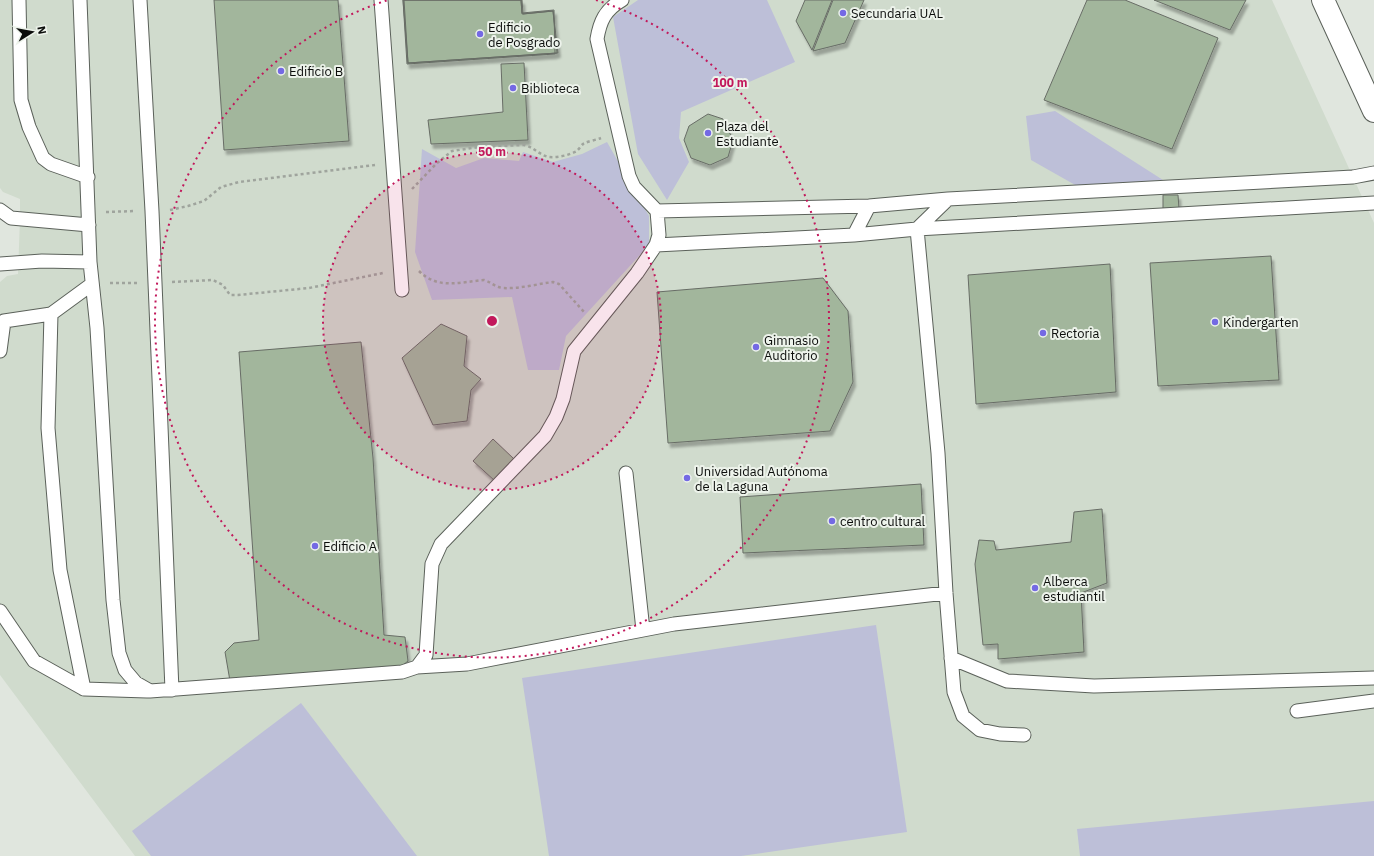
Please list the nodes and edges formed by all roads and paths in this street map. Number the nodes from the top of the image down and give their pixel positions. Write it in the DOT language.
graph roads {
  1 [pos="19,0"];
  2 [pos="80,0"];
  3 [pos="140,0"];
  4 [pos="382,0"];
  5 [pos="622,0"];
  6 [pos="1324,0"];
  7 [pos="1374,111"];
  8 [pos="619,132"];
  9 [pos="394,162"];
  10 [pos="1374,173"];
  11 [pos="88,177"];
  12 [pos="396,191"];
  13 [pos="948,199"];
  14 [pos="1374,203"];
  15 [pos="869,206"];
  16 [pos="0,210"];
  17 [pos="152,211"];
  18 [pos="657,211"];
  19 [pos="89,218"];
  20 [pos="917,228"];
  21 [pos="854,235"];
  22 [pos="656,245"];
  23 [pos="90,262"];
  24 [pos="0,264"];
  25 [pos="401,270"];
  26 [pos="155,283"];
  27 [pos="92,284"];
  28 [pos="402,290"];
  29 [pos="51,314"];
  30 [pos="596,323"];
  31 [pos="0,350"];
  32 [pos="626,473"];
  33 [pos="946,593"];
  34 [pos="0,611"];
  35 [pos="643,630"];
  36 [pos="951,658"];
  37 [pos="417,667"];
  38 [pos="1374,678"];
  39 [pos="84,689"];
  40 [pos="172,690"];
  41 [pos="150,691"];
  42 [pos="1374,701"];
  43 [pos="1297,711"];
  44 [pos="1024,735"];
  1 -- 11 [label="lane"];
  2 -- 11 [label="lane"];
  3 -- 17 [label="lane"];
  4 -- 9 [label="lane"];
  5 -- 8 [label="lane"];
  6 -- 7 [label="main road"];
  8 -- 12 [label="path"];
  8 -- 18 [label="lane"];
  9 -- 12 [label="lane"];
  9 -- 17 [label="path"];
  10 -- 13 [label="lane"];
  11 -- 19 [label="lane"];
  12 -- 25 [label="lane"];
  13 -- 15 [label="lane"];
  13 -- 20 [label="lane"];
  14 -- 20 [label="lane"];
  15 -- 18 [label="lane"];
  15 -- 21 [label="lane"];
  16 -- 19 [label="lane"];
  17 -- 19 [label="path"];
  17 -- 26 [label="lane"];
  18 -- 22 [label="lane"];
  19 -- 23 [label="lane"];
  20 -- 21 [label="lane"];
  20 -- 33 [label="lane"];
  21 -- 22 [label="lane"];
  22 -- 30 [label="lane"];
  23 -- 24 [label="lane"];
  23 -- 27 [label="lane"];
  25 -- 26 [label="path"];
  25 -- 28 [label="lane"];
  25 -- 30 [label="path"];
  26 -- 27 [label="path"];
  26 -- 40 [label="lane"];
  27 -- 29 [label="lane"];
  27 -- 41 [label="lane"];
  29 -- 31 [label="lane"];
  29 -- 39 [label="lane"];
  30 -- 37 [label="lane"];
  32 -- 35 [label="lane"];
  33 -- 35 [label="lane"];
  33 -- 36 [label="lane"];
  34 -- 39 [label="lane"];
  35 -- 37 [label="lane"];
  36 -- 38 [label="lane"];
  36 -- 44 [label="lane"];
  37 -- 40 [label="lane"];
  39 -- 41 [label="lane"];
  40 -- 41 [label="lane"];
  42 -- 43 [label="lane"];
}
